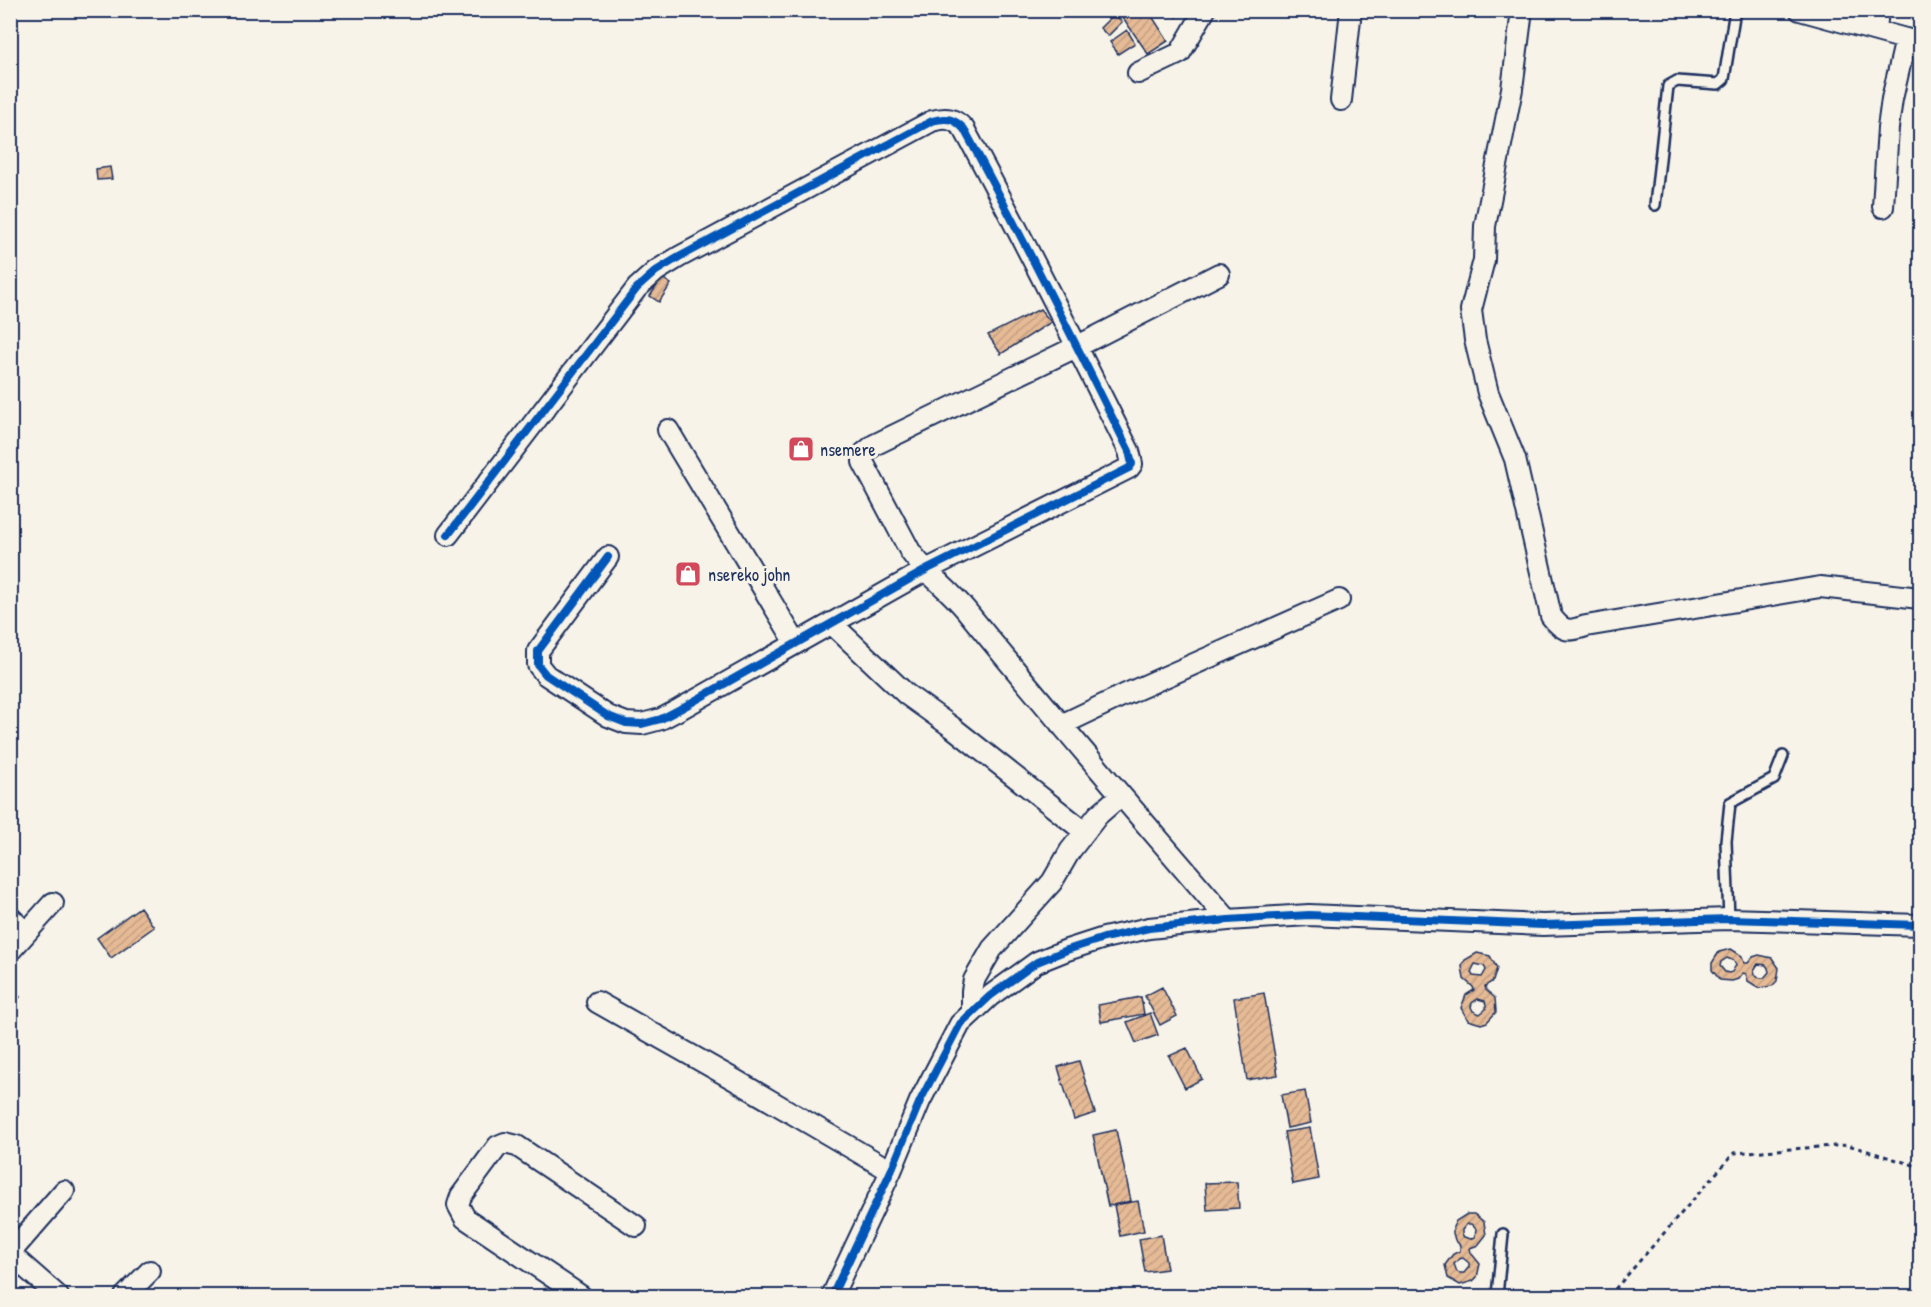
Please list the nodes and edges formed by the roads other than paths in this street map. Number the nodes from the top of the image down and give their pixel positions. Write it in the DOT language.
graph roads {
  1 [pos="1205,10"];
  2 [pos="1351,10"];
  3 [pos="1522,10"];
  4 [pos="1735,10"];
  5 [pos="1800,10"];
  6 [pos="1878,10"];
  7 [pos="1876,30"];
  8 [pos="1913,41"];
  9 [pos="1138,73"];
  10 [pos="1341,100"];
  11 [pos="1654,205"];
  12 [pos="1883,207"];
  13 [pos="1219,274"];
  14 [pos="1078,346"];
  15 [pos="668,430"];
  16 [pos="448,535"];
  17 [pos="609,557"];
  18 [pos="926,570"];
  19 [pos="1920,598"];
  20 [pos="1338,600"];
  21 [pos="831,623"];
  22 [pos="796,643"];
  23 [pos="1062,725"];
  24 [pos="1783,756"];
  25 [pos="1121,795"];
  26 [pos="1085,832"];
  27 [pos="53,903"];
  28 [pos="10,917"];
  29 [pos="1228,920"];
  30 [pos="1729,920"];
  31 [pos="1920,925"];
  32 [pos="26,933"];
  33 [pos="10,951"];
  34 [pos="597,1002"];
  35 [pos="972,1012"];
  36 [pos="891,1171"];
  37 [pos="64,1191"];
  38 [pos="636,1226"];
  39 [pos="1503,1234"];
  40 [pos="10,1253"];
  41 [pos="150,1271"];
  42 [pos="58,1296"];
  43 [pos="125,1296"];
  44 [pos="581,1296"];
  45 [pos="832,1296"];
  46 [pos="1497,1296"];
  1 -- 9 [label="street"];
  2 -- 10 [label="street"];
  3 -- 19 [label="street"];
  4 -- 11 [label="lane"];
  5 -- 7 [label="street"];
  6 -- 7 [label="street"];
  7 -- 8 [label="street"];
  8 -- 12 [label="street"];
  13 -- 14 [label="street"];
  14 -- 16 [label="street"];
  14 -- 18 [label="street"];
  14 -- 18 [label="street"];
  15 -- 22 [label="street"];
  17 -- 22 [label="street"];
  18 -- 21 [label="street"];
  18 -- 23 [label="street"];
  20 -- 23 [label="street"];
  21 -- 22 [label="street"];
  21 -- 26 [label="street"];
  23 -- 25 [label="street"];
  24 -- 30 [label="lane"];
  25 -- 26 [label="street"];
  25 -- 29 [label="street"];
  26 -- 35 [label="street"];
  27 -- 32 [label="street"];
  28 -- 32 [label="street"];
  29 -- 30 [label="street"];
  29 -- 35 [label="street"];
  30 -- 31 [label="street"];
  32 -- 33 [label="street"];
  34 -- 36 [label="street"];
  35 -- 36 [label="street"];
  36 -- 45 [label="street"];
  37 -- 40 [label="street"];
  38 -- 44 [label="street"];
  39 -- 46 [label="lane"];
  40 -- 42 [label="street"];
  41 -- 43 [label="street"];
}
